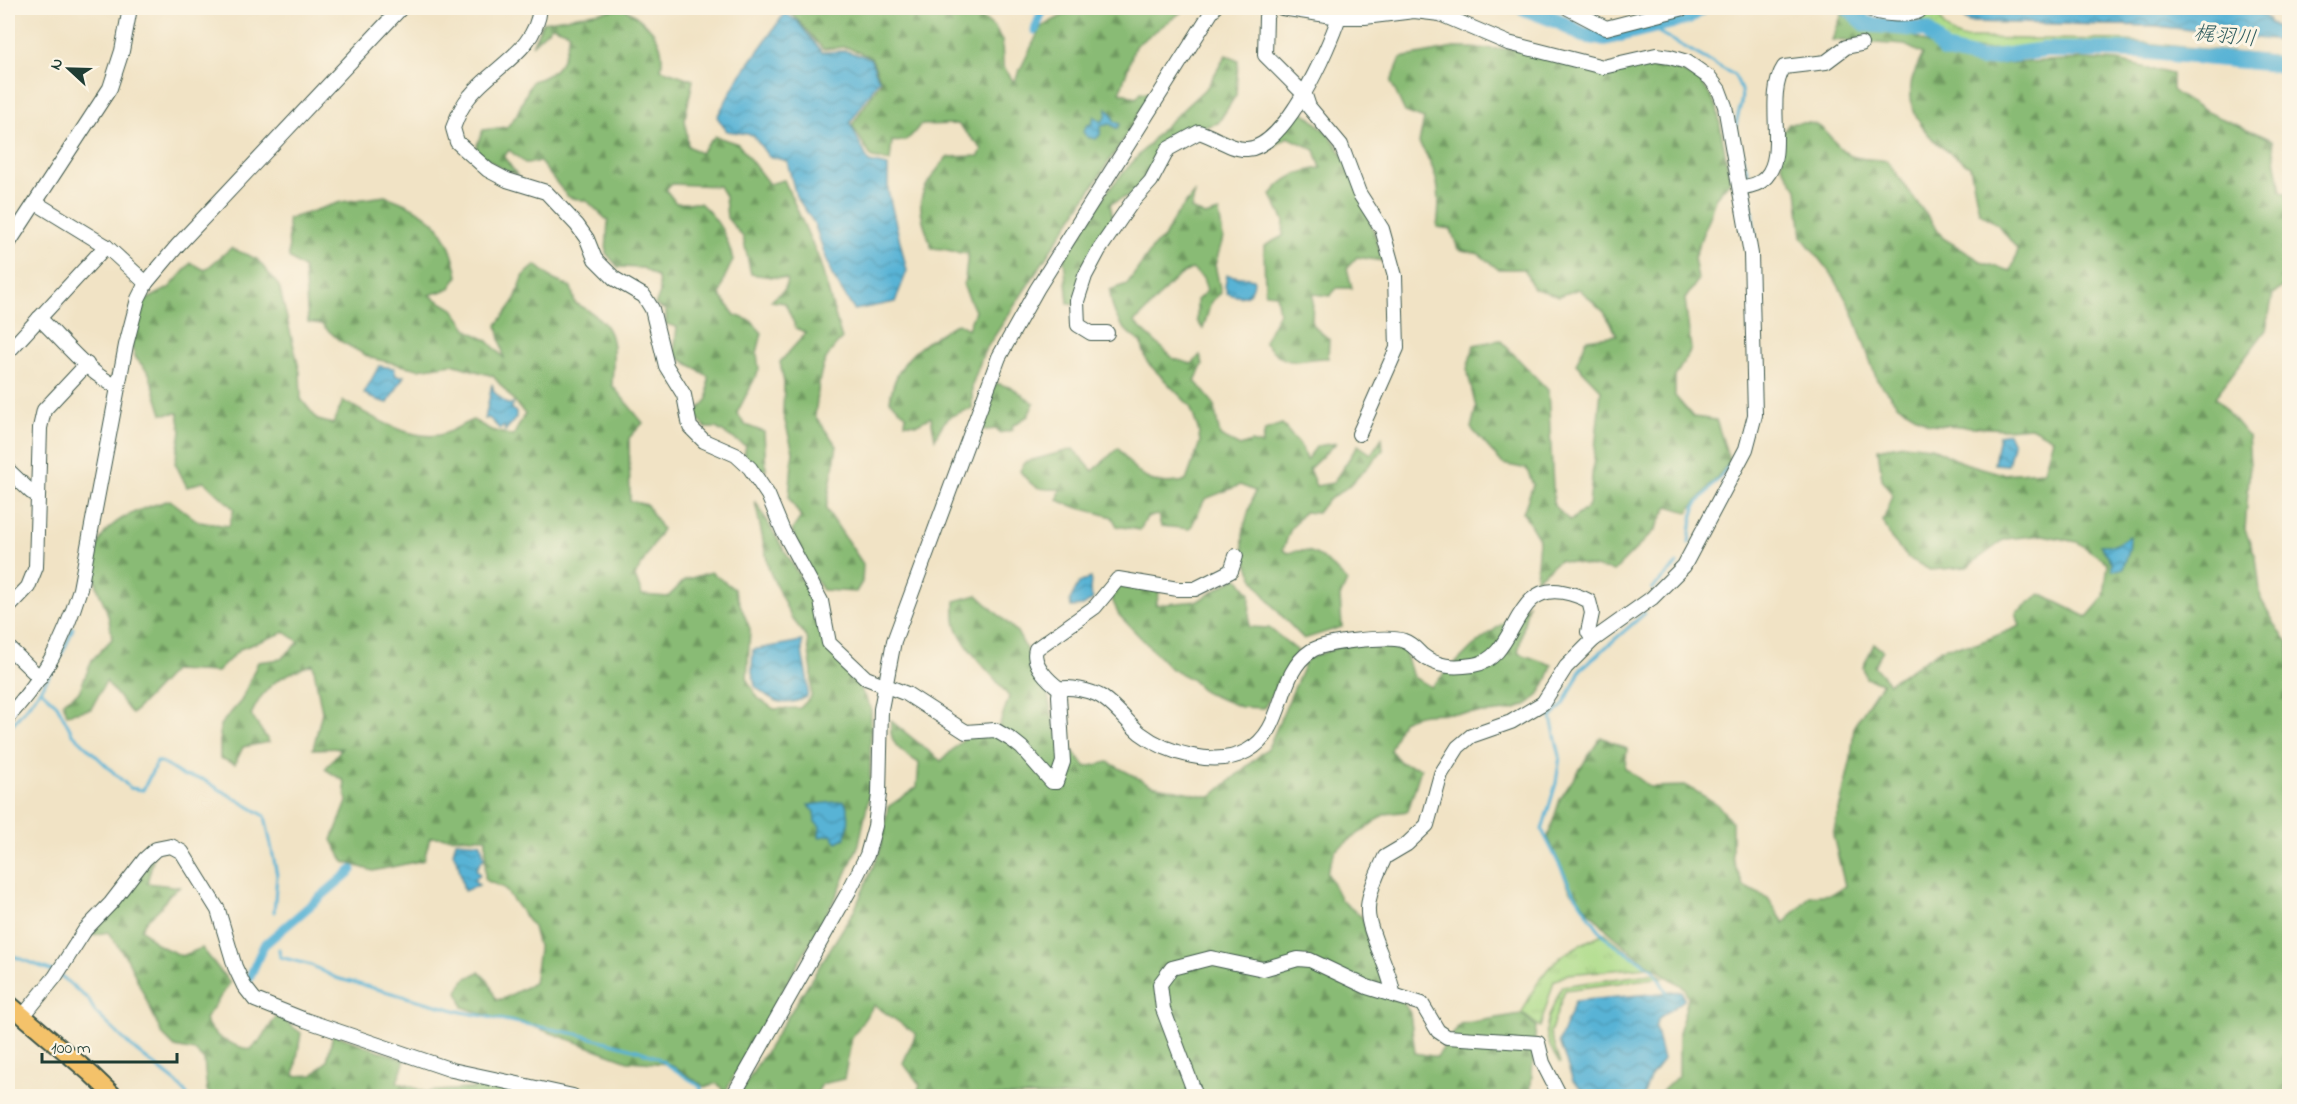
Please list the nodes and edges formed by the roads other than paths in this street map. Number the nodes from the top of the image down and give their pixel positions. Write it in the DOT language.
graph roads {
  1 [pos="130,8"];
  2 [pos="401,8"];
  3 [pos="540,8"];
  4 [pos="1214,8"];
  5 [pos="1269,8"];
  6 [pos="1282,8"];
  7 [pos="1568,8"];
  8 [pos="1684,8"];
  9 [pos="1868,8"];
  10 [pos="1922,8"];
  11 [pos="1339,17"];
  12 [pos="1861,44"];
  13 [pos="1305,95"];
  14 [pos="1746,186"];
  15 [pos="36,203"];
  16 [pos="8,244"];
  17 [pos="106,246"];
  18 [pos="146,283"];
  19 [pos="39,318"];
  20 [pos="1107,333"];
  21 [pos="8,352"];
  22 [pos="87,364"];
  23 [pos="118,387"];
  24 [pos="1359,434"];
  25 [pos="8,470"];
  26 [pos="38,495"];
  27 [pos="1236,556"];
  28 [pos="8,608"];
  29 [pos="1593,640"];
  30 [pos="8,647"];
  31 [pos="40,678"];
  32 [pos="885,687"];
  33 [pos="1060,690"];
  34 [pos="8,717"];
  35 [pos="1393,993"];
  36 [pos="8,1003"];
  37 [pos="23,1016"];
  38 [pos="114,1096"];
  39 [pos="573,1096"];
  40 [pos="733,1096"];
  41 [pos="1196,1096"];
  42 [pos="1560,1096"];
  1 -- 15 [label="street"];
  2 -- 18 [label="street"];
  3 -- 32 [label="street"];
  4 -- 32 [label="street"];
  5 -- 13 [label="street"];
  6 -- 11 [label="street"];
  7 -- 8 [label="street"];
  9 -- 10 [label="street"];
  11 -- 13 [label="street"];
  11 -- 14 [label="street"];
  12 -- 14 [label="street"];
  13 -- 20 [label="street"];
  13 -- 24 [label="street"];
  14 -- 29 [label="street"];
  15 -- 16 [label="street"];
  15 -- 17 [label="street"];
  17 -- 18 [label="street"];
  17 -- 19 [label="street"];
  18 -- 23 [label="street"];
  19 -- 21 [label="street"];
  19 -- 22 [label="street"];
  22 -- 23 [label="street"];
  22 -- 26 [label="street"];
  23 -- 31 [label="street"];
  25 -- 26 [label="street"];
  26 -- 28 [label="street"];
  27 -- 33 [label="street"];
  29 -- 33 [label="street"];
  29 -- 35 [label="street"];
  30 -- 31 [label="street"];
  31 -- 34 [label="street"];
  32 -- 33 [label="street"];
  32 -- 40 [label="street"];
  35 -- 41 [label="street"];
  35 -- 42 [label="street"];
  36 -- 37 [label="main road"];
  37 -- 38 [label="main road"];
  37 -- 39 [label="street"];
}
